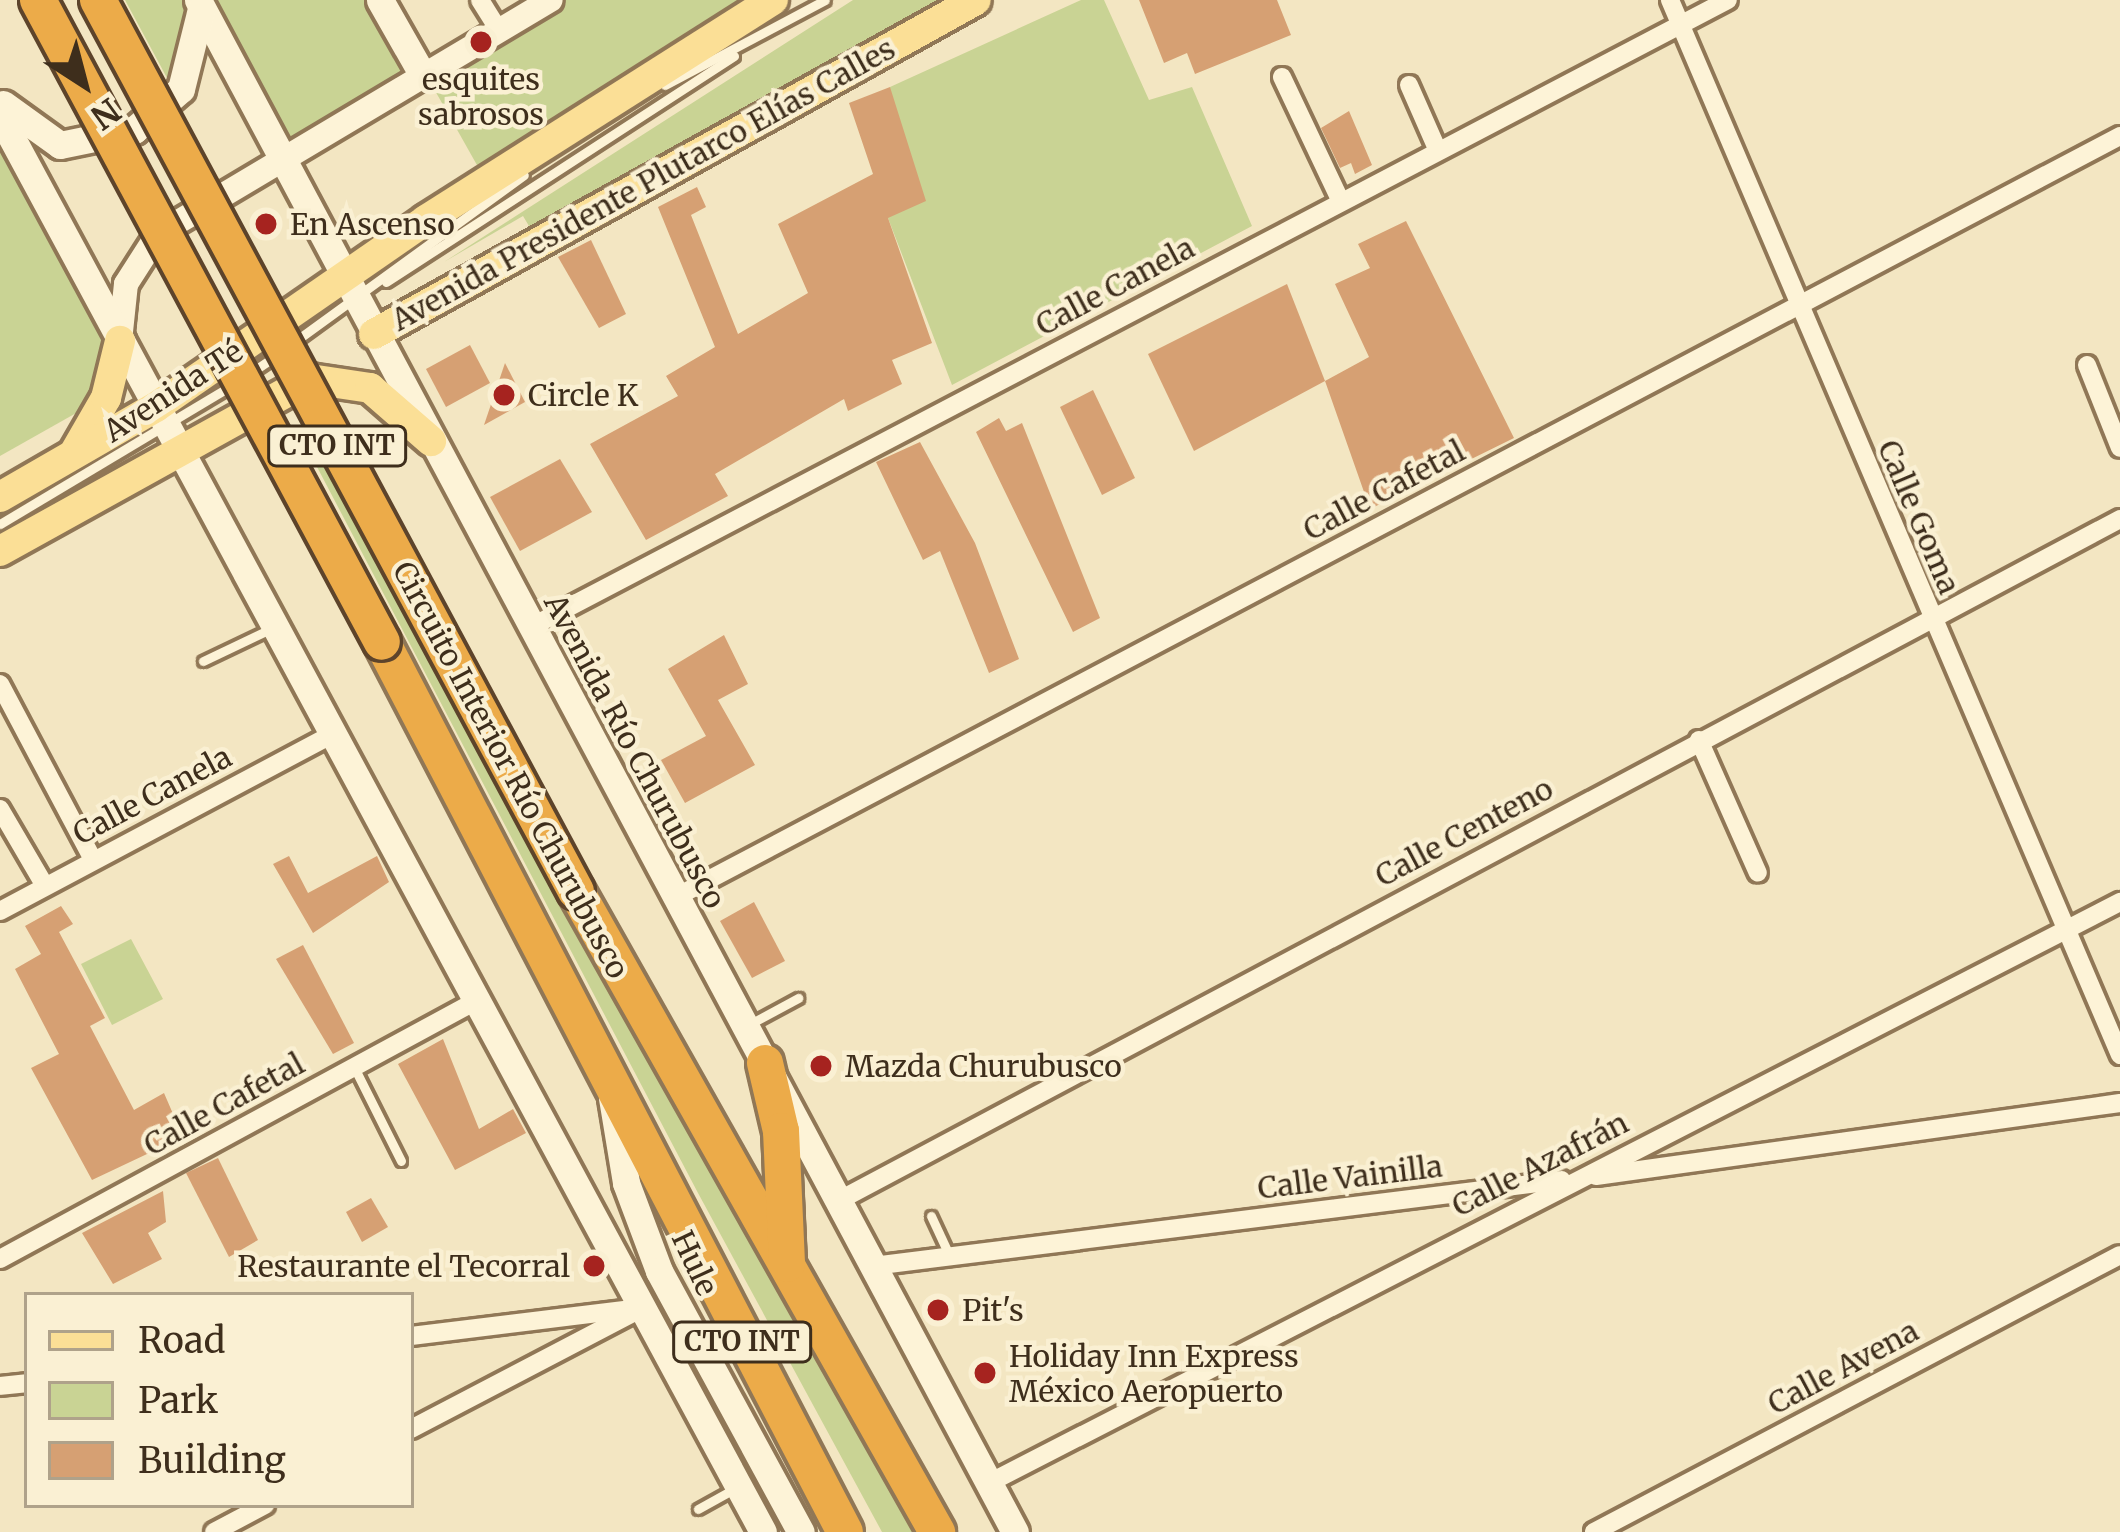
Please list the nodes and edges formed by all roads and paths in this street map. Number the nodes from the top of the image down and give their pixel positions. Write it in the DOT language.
graph roads {
  1 [pos="38,0"];
  2 [pos="98,0"];
  3 [pos="380,0"];
  4 [pos="480,0"];
  5 [pos="551,0"];
  6 [pos="773,0"];
  7 [pos="825,0"];
  8 [pos="976,0"];
  9 [pos="1670,0"];
  10 [pos="1728,0"];
  11 [pos="200,4"];
  12 [pos="1681,25"];
  13 [pos="499,30"];
  14 [pos="752,42"];
  15 [pos="422,74"];
  16 [pos="1282,77"];
  17 [pos="1409,85"];
  18 [pos="0,101"];
  19 [pos="0,116"];
  20 [pos="2120,136"];
  21 [pos="1438,152"];
  22 [pos="281,157"];
  23 [pos="1341,202"];
  24 [pos="348,288"];
  25 [pos="1798,305"];
  26 [pos="374,334"];
  27 [pos="120,341"];
  28 [pos="2087,364"];
  29 [pos="169,430"];
  30 [pos="431,441"];
  31 [pos="2120,448"];
  32 [pos="73,455"];
  33 [pos="0,497"];
  34 [pos="2120,519"];
  35 [pos="0,524"];
  36 [pos="0,551"];
  37 [pos="1929,616"];
  38 [pos="275,627"];
  39 [pos="531,627"];
  40 [pos="203,661"];
  41 [pos="0,684"];
  42 [pos="333,734"];
  43 [pos="1699,740"];
  44 [pos="0,809"];
  45 [pos="93,860"];
  46 [pos="1758,873"];
  47 [pos="45,886"];
  48 [pos="676,897"];
  49 [pos="2120,902"];
  50 [pos="0,911"];
  51 [pos="2066,930"];
  52 [pos="798,998"];
  53 [pos="476,1000"];
  54 [pos="745,1027"];
  55 [pos="2120,1054"];
  56 [pos="765,1063"];
  57 [pos="354,1067"];
  58 [pos="607,1070"];
  59 [pos="2120,1103"];
  60 [pos="401,1161"];
  61 [pos="1578,1178"];
  62 [pos="838,1201"];
  63 [pos="931,1216"];
  64 [pos="2120,1255"];
  65 [pos="950,1257"];
  66 [pos="0,1259"];
  67 [pos="873,1266"];
  68 [pos="788,1267"];
  69 [pos="642,1308"];
  70 [pos="414,1336"];
  71 [pos="414,1427"];
  72 [pos="989,1483"];
  73 [pos="739,1486"];
  74 [pos="260,1508"];
  75 [pos="698,1509"];
  76 [pos="214,1532"];
  77 [pos="763,1532"];
  78 [pos="801,1532"];
  79 [pos="845,1532"];
  80 [pos="937,1532"];
  81 [pos="1015,1532"];
  82 [pos="1594,1532"];
  1 -- 58 [label="highway, Circuito Interior Río Churubusco / CTO INT, bridge"];
  2 -- 68 [label="highway, Circuito Interior Río Churubusco / CTO INT, bridge"];
  3 -- 15 [label="main road"];
  4 -- 13 [label="street"];
  5 -- 13 [label="street"];
  6 -- 24 [label="main road"];
  7 -- 14 [label="lane"];
  8 -- 26 [label="main road, Avenida Presidente Plutarco Elías Calles"];
  9 -- 12 [label="street, Calle Goma"];
  10 -- 12 [label="street, Calle Canela"];
  11 -- 18 [label="main road"];
  11 -- 22 [label="main road, Avenida Río Churubusco / CTO INT"];
  12 -- 21 [label="street, Calle Canela"];
  12 -- 25 [label="street, Calle Goma"];
  13 -- 15 [label="street"];
  14 -- 24 [label="lane"];
  14 -- 24 [label="lane"];
  15 -- 22 [label="street"];
  16 -- 23 [label="street"];
  17 -- 21 [label="street"];
  19 -- 27 [label="main road, CTO INT"];
  20 -- 25 [label="street, Calle Cafetal"];
  21 -- 23 [label="street, Calle Canela"];
  22 -- 24 [label="main road, Avenida Río Churubusco / CTO INT"];
  22 -- 27 [label="street"];
  23 -- 39 [label="street, Calle Canela"];
  24 -- 26 [label="main road, Avenida Río Churubusco / CTO INT"];
  24 -- 29 [label="main road, Avenida Té"];
  25 -- 37 [label="street, Calle Goma"];
  25 -- 48 [label="street, Calle Cafetal"];
  26 -- 30 [label="main road, Avenida Río Churubusco / CTO INT"];
  27 -- 29 [label="main road, CTO INT"];
  27 -- 32 [label="main road"];
  28 -- 31 [label="street"];
  29 -- 30 [label="main road"];
  29 -- 32 [label="main road, Avenida Té"];
  29 -- 35 [label="lane"];
  29 -- 36 [label="main road, Avenida Té"];
  29 -- 38 [label="main road, CTO INT"];
  30 -- 39 [label="main road, Avenida Río Churubusco / CTO INT"];
  32 -- 33 [label="main road, Avenida Té"];
  34 -- 37 [label="street, Calle Centeno"];
  37 -- 43 [label="street, Calle Centeno"];
  37 -- 51 [label="street, Calle Goma"];
  38 -- 40 [label="lane"];
  38 -- 42 [label="main road, CTO INT"];
  39 -- 48 [label="main road, Avenida Río Churubusco / CTO INT"];
  41 -- 45 [label="street"];
  42 -- 45 [label="street, Calle Canela"];
  42 -- 53 [label="main road, CTO INT"];
  43 -- 46 [label="street"];
  43 -- 62 [label="street, Calle Centeno"];
  44 -- 47 [label="street"];
  45 -- 47 [label="street, Calle Canela"];
  47 -- 50 [label="street, Calle Canela"];
  48 -- 54 [label="main road, Avenida Río Churubusco / CTO INT"];
  49 -- 51 [label="street, Calle Azafrán"];
  51 -- 55 [label="street, Calle Goma"];
  51 -- 61 [label="street, Calle Azafrán"];
  52 -- 54 [label="lane"];
  53 -- 57 [label="street, Calle Cafetal"];
  53 -- 69 [label="main road, CTO INT"];
  54 -- 56 [label="main road, Avenida Río Churubusco / CTO INT"];
  56 -- 62 [label="main road, Avenida Río Churubusco / CTO INT"];
  56 -- 68 [label="highway"];
  57 -- 60 [label="lane"];
  57 -- 66 [label="street, Calle Cafetal"];
  58 -- 78 [label="main road, Hule / CTO INT"];
  58 -- 79 [label="highway, Circuito Interior Río Churubusco / CTO INT"];
  59 -- 61 [label="street, Calle Vainilla"];
  61 -- 65 [label="street, Calle Vainilla"];
  61 -- 72 [label="street, Calle Azafrán"];
  62 -- 67 [label="main road, Avenida Río Churubusco / CTO INT"];
  63 -- 65 [label="lane"];
  64 -- 82 [label="street, Calle Avena"];
  65 -- 67 [label="street, Calle Vainilla"];
  67 -- 72 [label="main road, Avenida Río Churubusco / CTO INT"];
  68 -- 80 [label="highway, Circuito Interior Río Churubusco / CTO INT"];
  69 -- 70 [label="street"];
  69 -- 71 [label="street"];
  69 -- 73 [label="main road, CTO INT"];
  72 -- 81 [label="main road, Avenida Río Churubusco / CTO INT"];
  73 -- 75 [label="lane"];
  73 -- 77 [label="main road, CTO INT"];
  74 -- 76 [label="street"];
}
